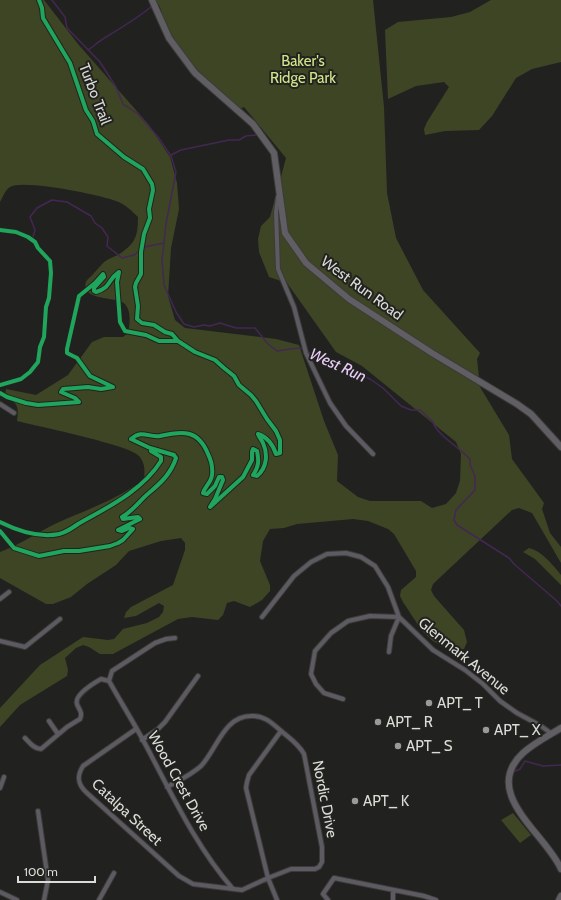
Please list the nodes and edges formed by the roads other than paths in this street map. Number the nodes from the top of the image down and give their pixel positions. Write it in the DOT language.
graph roads {
  1 [pos="152,0"];
  2 [pos="279,194"];
  3 [pos="0,404"];
  4 [pos="14,413"];
  5 [pos="561,447"];
  6 [pos="373,454"];
  7 [pos="9,592"];
  8 [pos="0,600"];
  9 [pos="262,617"];
  10 [pos="399,617"];
  11 [pos="60,619"];
  12 [pos="175,638"];
  13 [pos="0,641"];
  14 [pos="389,652"];
  15 [pos="198,676"];
  16 [pos="109,681"];
  17 [pos="343,699"];
  18 [pos="49,721"];
  19 [pos="561,728"];
  20 [pos="136,729"];
  21 [pos="281,731"];
  22 [pos="58,734"];
  23 [pos="552,734"];
  24 [pos="26,738"];
  25 [pos="142,740"];
  26 [pos="4,777"];
  27 [pos="167,787"];
  28 [pos="0,788"];
  29 [pos="38,811"];
  30 [pos="561,868"];
  31 [pos="114,874"];
  32 [pos="268,878"];
  33 [pos="233,890"];
  34 [pos="393,890"];
  35 [pos="0,892"];
  36 [pos="561,896"];
  37 [pos="17,900"];
  38 [pos="44,900"];
  39 [pos="99,900"];
  40 [pos="277,900"];
  41 [pos="328,900"];
  42 [pos="393,900"];
  43 [pos="436,900"];
  44 [pos="559,900"];
  1 -- 2 [label="street, West Run Road"];
  2 -- 5 [label="street, West Run Road"];
  2 -- 6 [label="street"];
  3 -- 4 [label="street"];
  7 -- 8 [label="street"];
  9 -- 10 [label="street"];
  10 -- 14 [label="street"];
  10 -- 17 [label="street, Glenmark Avenue"];
  10 -- 23 [label="street, Glenmark Avenue"];
  11 -- 13 [label="street"];
  12 -- 16 [label="street"];
  15 -- 25 [label="street"];
  16 -- 20 [label="street, Wood Crest Drive"];
  16 -- 22 [label="street"];
  18 -- 22 [label="street"];
  19 -- 23 [label="street"];
  20 -- 25 [label="street, Wood Crest Drive"];
  20 -- 33 [label="street, Catalpa Street"];
  21 -- 27 [label="street, Nordic Drive"];
  21 -- 32 [label="street"];
  21 -- 32 [label="street, Nordic Drive"];
  22 -- 24 [label="street"];
  23 -- 30 [label="street"];
  25 -- 27 [label="street, Wood Crest Drive"];
  26 -- 28 [label="street"];
  27 -- 33 [label="street, Wood Crest Drive"];
  29 -- 38 [label="street"];
  31 -- 39 [label="street"];
  32 -- 33 [label="street, Nordic Drive"];
  32 -- 40 [label="street"];
  34 -- 41 [label="street"];
  34 -- 42 [label="street"];
  34 -- 43 [label="street"];
  35 -- 37 [label="street"];
  36 -- 44 [label="street"];
}
